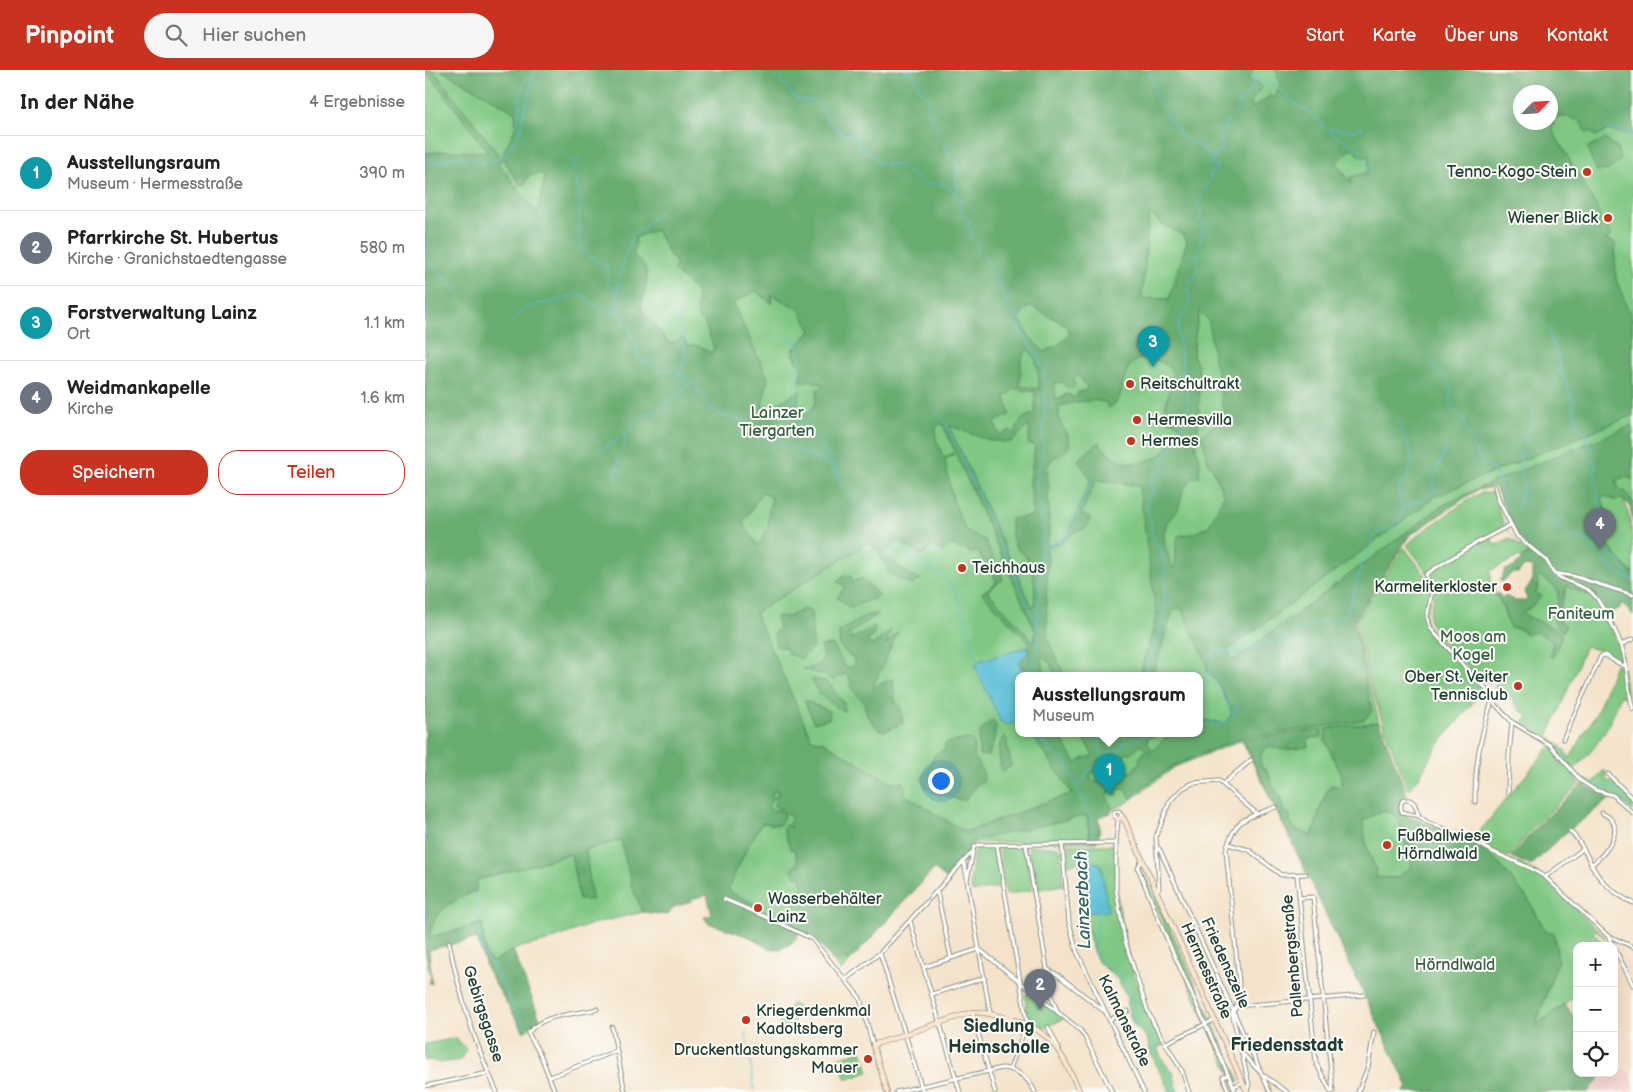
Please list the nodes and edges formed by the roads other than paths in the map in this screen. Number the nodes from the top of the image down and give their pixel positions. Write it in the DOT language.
graph roads {
  1 [pos="1495,487"];
  2 [pos="1510,525"];
  3 [pos="1554,573"];
  4 [pos="1633,594"];
  5 [pos="1633,639"];
  6 [pos="1621,646"];
  7 [pos="1625,666"];
  8 [pos="1492,701"];
  9 [pos="1633,709"];
  10 [pos="1512,722"];
  11 [pos="1563,739"];
  12 [pos="1251,760"];
  13 [pos="1608,774"];
  14 [pos="1224,784"];
  15 [pos="1508,793"];
  16 [pos="1633,799"];
  17 [pos="1475,802"];
  18 [pos="1276,807"];
  19 [pos="1602,813"];
  20 [pos="1633,813"];
  21 [pos="1257,814"];
  22 [pos="1419,816"];
  23 [pos="1121,819"];
  24 [pos="1570,831"];
  25 [pos="1026,844"];
  26 [pos="1062,844"];
  27 [pos="1116,844"];
  28 [pos="1228,844"];
  29 [pos="997,845"];
  30 [pos="1156,846"];
  31 [pos="1583,849"];
  32 [pos="972,852"];
  33 [pos="1142,860"];
  34 [pos="963,863"];
  35 [pos="1591,864"];
  36 [pos="1306,874"];
  37 [pos="1297,875"];
  38 [pos="1545,877"];
  39 [pos="967,880"];
  40 [pos="937,892"];
  41 [pos="1157,892"];
  42 [pos="1300,898"];
  43 [pos="724,899"];
  44 [pos="1633,902"];
  45 [pos="910,921"];
  46 [pos="1608,936"];
  47 [pos="449,942"];
  48 [pos="1611,942"];
  49 [pos="1633,948"];
  50 [pos="979,949"];
  51 [pos="880,953"];
  52 [pos="1618,955"];
  53 [pos="951,958"];
  54 [pos="924,967"];
  55 [pos="1047,969"];
  56 [pos="984,978"];
  57 [pos="845,980"];
  58 [pos="1020,982"];
  59 [pos="1633,985"];
  60 [pos="932,994"];
  61 [pos="1364,995"];
  62 [pos="1324,998"];
  63 [pos="1309,999"];
  64 [pos="1237,1006"];
  65 [pos="597,1009"];
  66 [pos="1233,1010"];
  67 [pos="1127,1011"];
  68 [pos="972,1012"];
  69 [pos="1104,1012"];
  70 [pos="990,1013"];
  71 [pos="1058,1013"];
  72 [pos="1109,1020"];
  73 [pos="1214,1020"];
  74 [pos="940,1022"];
  75 [pos="1027,1023"];
  76 [pos="1205,1025"];
  77 [pos="612,1027"];
  78 [pos="1048,1027"];
  79 [pos="1374,1032"];
  80 [pos="905,1034"];
  81 [pos="1166,1043"];
  82 [pos="873,1045"];
  83 [pos="616,1051"];
  84 [pos="1241,1053"];
  85 [pos="1063,1057"];
  86 [pos="1010,1069"];
  87 [pos="989,1071"];
  88 [pos="488,1072"];
  89 [pos="1262,1074"];
  90 [pos="1228,1075"];
  91 [pos="550,1077"];
  92 [pos="956,1078"];
  93 [pos="1243,1082"];
  94 [pos="425,1086"];
  95 [pos="921,1086"];
  96 [pos="1233,1087"];
  97 [pos="497,1092"];
  98 [pos="555,1092"];
  99 [pos="625,1092"];
  100 [pos="887,1092"];
  101 [pos="896,1092"];
  102 [pos="923,1092"];
  103 [pos="960,1092"];
  104 [pos="995,1092"];
  105 [pos="1035,1092"];
  106 [pos="1080,1092"];
  107 [pos="1112,1092"];
  108 [pos="1144,1092"];
  109 [pos="1189,1092"];
  110 [pos="1229,1092"];
  111 [pos="1236,1092"];
  112 [pos="1247,1092"];
  113 [pos="1270,1092"];
  114 [pos="1287,1092"];
  115 [pos="1332,1092"];
  116 [pos="1358,1092"];
  1 -- 2 [label="street"];
  2 -- 3 [label="street"];
  2 -- 8 [label="street"];
  3 -- 4 [label="street"];
  3 -- 6 [label="street"];
  5 -- 6 [label="street"];
  6 -- 7 [label="street"];
  7 -- 9 [label="street"];
  7 -- 11 [label="street"];
  8 -- 10 [label="street"];
  8 -- 17 [label="street"];
  10 -- 15 [label="street"];
  10 -- 20 [label="street"];
  12 -- 14 [label="street"];
  13 -- 16 [label="street"];
  14 -- 21 [label="street"];
  14 -- 30 [label="street"];
  18 -- 21 [label="street"];
  19 -- 35 [label="street"];
  21 -- 28 [label="street"];
  22 -- 22 [label="street"];
  22 -- 38 [label="street"];
  23 -- 27 [label="street"];
  23 -- 33 [label="street, Hermesstraße"];
  24 -- 31 [label="street"];
  25 -- 26 [label="street"];
  25 -- 29 [label="street"];
  25 -- 55 [label="street"];
  26 -- 27 [label="street"];
  26 -- 69 [label="street, Kalmanstraße"];
  27 -- 81 [label="street"];
  28 -- 37 [label="street"];
  28 -- 64 [label="street"];
  29 -- 32 [label="street"];
  29 -- 58 [label="street"];
  30 -- 41 [label="street"];
  30 -- 66 [label="street, Friedenszeile"];
  31 -- 35 [label="street"];
  31 -- 38 [label="street"];
  32 -- 34 [label="street"];
  32 -- 39 [label="street"];
  33 -- 41 [label="street, Hermesstraße"];
  33 -- 76 [label="street, Hermesstraße"];
  34 -- 39 [label="street"];
  34 -- 40 [label="street"];
  35 -- 44 [label="street"];
  36 -- 37 [label="street"];
  37 -- 42 [label="street, Pallenbergstraße"];
  38 -- 46 [label="street"];
  39 -- 50 [label="street"];
  40 -- 45 [label="street"];
  40 -- 53 [label="street"];
  41 -- 73 [label="street, Hermesstraße"];
  42 -- 62 [label="street"];
  42 -- 63 [label="street, Pallenbergstraße"];
  43 -- 57 [label="street"];
  45 -- 51 [label="street"];
  45 -- 54 [label="street"];
  46 -- 48 [label="street"];
  46 -- 49 [label="street"];
  47 -- 88 [label="street, Gebirgsgasse"];
  50 -- 53 [label="street"];
  50 -- 56 [label="street"];
  50 -- 58 [label="street"];
  51 -- 57 [label="street"];
  51 -- 80 [label="street"];
  52 -- 59 [label="street"];
  53 -- 54 [label="street"];
  54 -- 60 [label="street"];
  55 -- 69 [label="street"];
  55 -- 71 [label="street"];
  56 -- 60 [label="street"];
  56 -- 70 [label="street"];
  57 -- 82 [label="street"];
  58 -- 71 [label="street"];
  58 -- 75 [label="street"];
  60 -- 74 [label="street"];
  61 -- 62 [label="street"];
  62 -- 63 [label="street"];
  62 -- 115 [label="street"];
  63 -- 64 [label="street"];
  63 -- 115 [label="street, Pallenbergstraße"];
  64 -- 66 [label="street"];
  65 -- 91 [label="street"];
  66 -- 84 [label="street"];
  66 -- 89 [label="street, Friedenszeile"];
  67 -- 72 [label="street"];
  68 -- 70 [label="street"];
  68 -- 74 [label="street"];
  68 -- 87 [label="street"];
  69 -- 72 [label="street, Kalmanstraße"];
  70 -- 75 [label="street"];
  71 -- 107 [label="street"];
  72 -- 108 [label="street, Kalmanstraße"];
  73 -- 76 [label="street"];
  73 -- 93 [label="street, Hermesstraße"];
  74 -- 80 [label="street"];
  74 -- 92 [label="street"];
  75 -- 85 [label="street"];
  75 -- 86 [label="street"];
  76 -- 81 [label="street"];
  76 -- 90 [label="street, Hermesstraße"];
  77 -- 83 [label="street"];
  78 -- 85 [label="street"];
  79 -- 116 [label="street"];
  80 -- 82 [label="street"];
  80 -- 95 [label="street"];
  81 -- 109 [label="street"];
  82 -- 100 [label="street"];
  83 -- 91 [label="street"];
  83 -- 99 [label="street"];
  84 -- 89 [label="street"];
  84 -- 112 [label="street"];
  85 -- 106 [label="street"];
  86 -- 87 [label="street"];
  86 -- 105 [label="street"];
  87 -- 92 [label="street"];
  87 -- 104 [label="street"];
  88 -- 94 [label="street"];
  88 -- 97 [label="street, Gebirgsgasse"];
  89 -- 113 [label="street, Friedenszeile"];
  89 -- 114 [label="street"];
  90 -- 96 [label="street, Hermesstraße"];
  90 -- 110 [label="street, Hermesstraße"];
  91 -- 98 [label="street"];
  92 -- 95 [label="street"];
  92 -- 103 [label="street"];
  93 -- 96 [label="street"];
  93 -- 112 [label="street, Hermesstraße"];
  95 -- 101 [label="street"];
  95 -- 102 [label="street"];
  96 -- 111 [label="street, Hermesstraße"];
}
